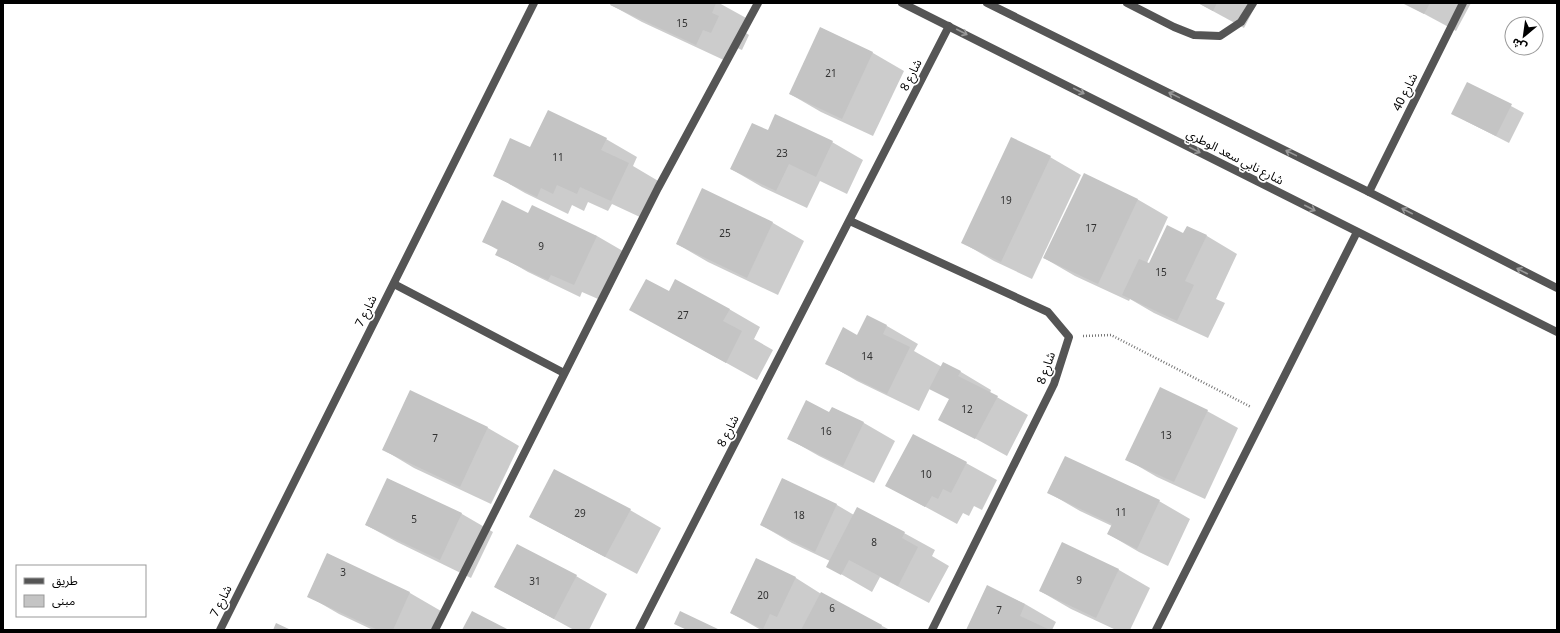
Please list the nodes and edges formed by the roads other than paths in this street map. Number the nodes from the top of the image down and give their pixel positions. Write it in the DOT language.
graph roads {
  1 [pos="534,3"];
  2 [pos="758,3"];
  3 [pos="902,3"];
  4 [pos="987,3"];
  5 [pos="1127,3"];
  6 [pos="1253,3"];
  7 [pos="1463,3"];
  8 [pos="950,26"];
  9 [pos="1369,192"];
  10 [pos="850,221"];
  11 [pos="1357,232"];
  12 [pos="394,284"];
  13 [pos="1557,288"];
  14 [pos="1557,332"];
  15 [pos="564,373"];
  16 [pos="220,630"];
  17 [pos="435,630"];
  18 [pos="639,630"];
  19 [pos="932,630"];
  20 [pos="1156,630"];
  1 -- 12 [label="street, شارع 7"];
  2 -- 15 [label="street"];
  3 -- 8 [label="street, شارع نابي سعد الوطري"];
  9 -- 4 [label="street, one-way"];
  5 -- 6 [label="street"];
  7 -- 9 [label="street, شارع 40"];
  8 -- 10 [label="street, شارع 8"];
  8 -- 11 [label="street, شارع نابي سعد الوطري, one-way"];
  13 -- 9 [label="street, one-way"];
  10 -- 18 [label="street, شارع 8"];
  10 -- 19 [label="street, شارع 8"];
  11 -- 14 [label="street, شارع نابي سعد الوطري"];
  11 -- 20 [label="street"];
  12 -- 15 [label="street"];
  12 -- 16 [label="street, شارع 7"];
  15 -- 17 [label="street"];
}
